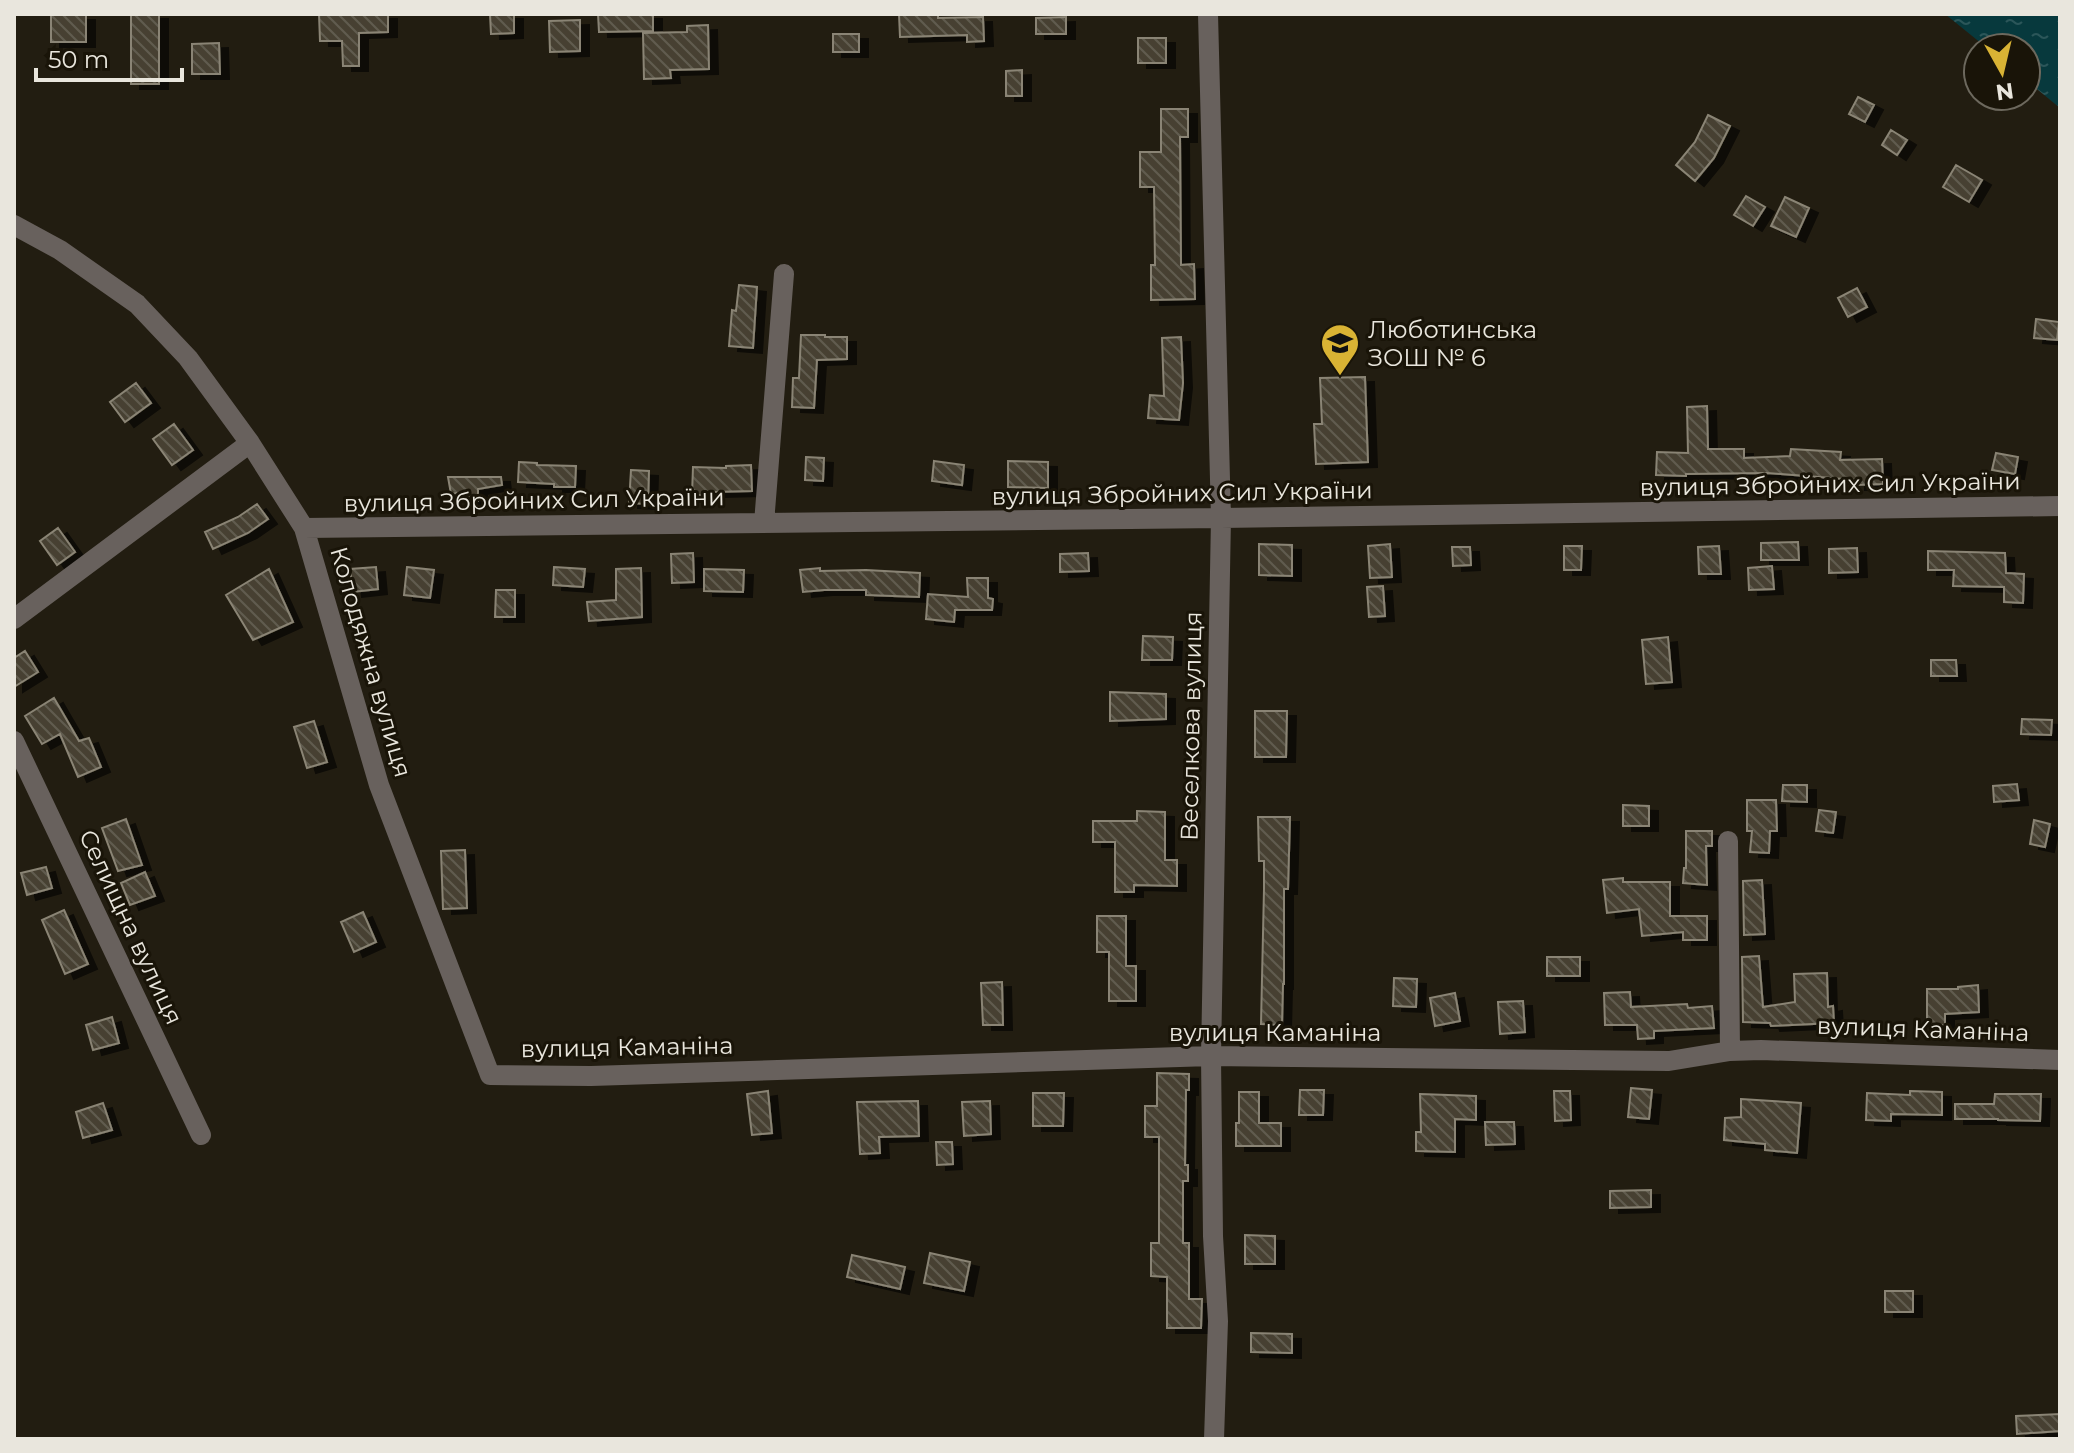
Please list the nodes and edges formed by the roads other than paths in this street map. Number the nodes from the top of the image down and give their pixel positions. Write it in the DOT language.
graph roads {
  1 [pos="1208,14"];
  2 [pos="14,225"];
  3 [pos="784,274"];
  4 [pos="250,443"];
  5 [pos="2060,506"];
  6 [pos="1221,518"];
  7 [pos="764,523"];
  8 [pos="304,528"];
  9 [pos="14,619"];
  10 [pos="14,741"];
  11 [pos="1728,841"];
  12 [pos="1730,1051"];
  13 [pos="1211,1056"];
  14 [pos="2060,1060"];
  15 [pos="490,1075"];
  16 [pos="201,1135"];
  17 [pos="1214,1439"];
  1 -- 6 [label="street, Веселкова вулиця"];
  2 -- 4 [label="street, Колодяжна вулиця"];
  3 -- 7 [label="street"];
  4 -- 8 [label="street, Колодяжна вулиця"];
  4 -- 9 [label="street"];
  5 -- 6 [label="street, вулиця Збройних Сил України"];
  6 -- 7 [label="street, вулиця Збройних Сил України"];
  6 -- 13 [label="street, Веселкова вулиця"];
  7 -- 8 [label="street, вулиця Збройних Сил України"];
  8 -- 15 [label="street, Колодяжна вулиця"];
  10 -- 16 [label="street, Селищна вулиця"];
  11 -- 12 [label="street"];
  12 -- 13 [label="street, вулиця Каманіна"];
  12 -- 14 [label="street, вулиця Каманіна"];
  13 -- 15 [label="street, вулиця Каманіна"];
  13 -- 17 [label="street, Веселкова вулиця"];
}
